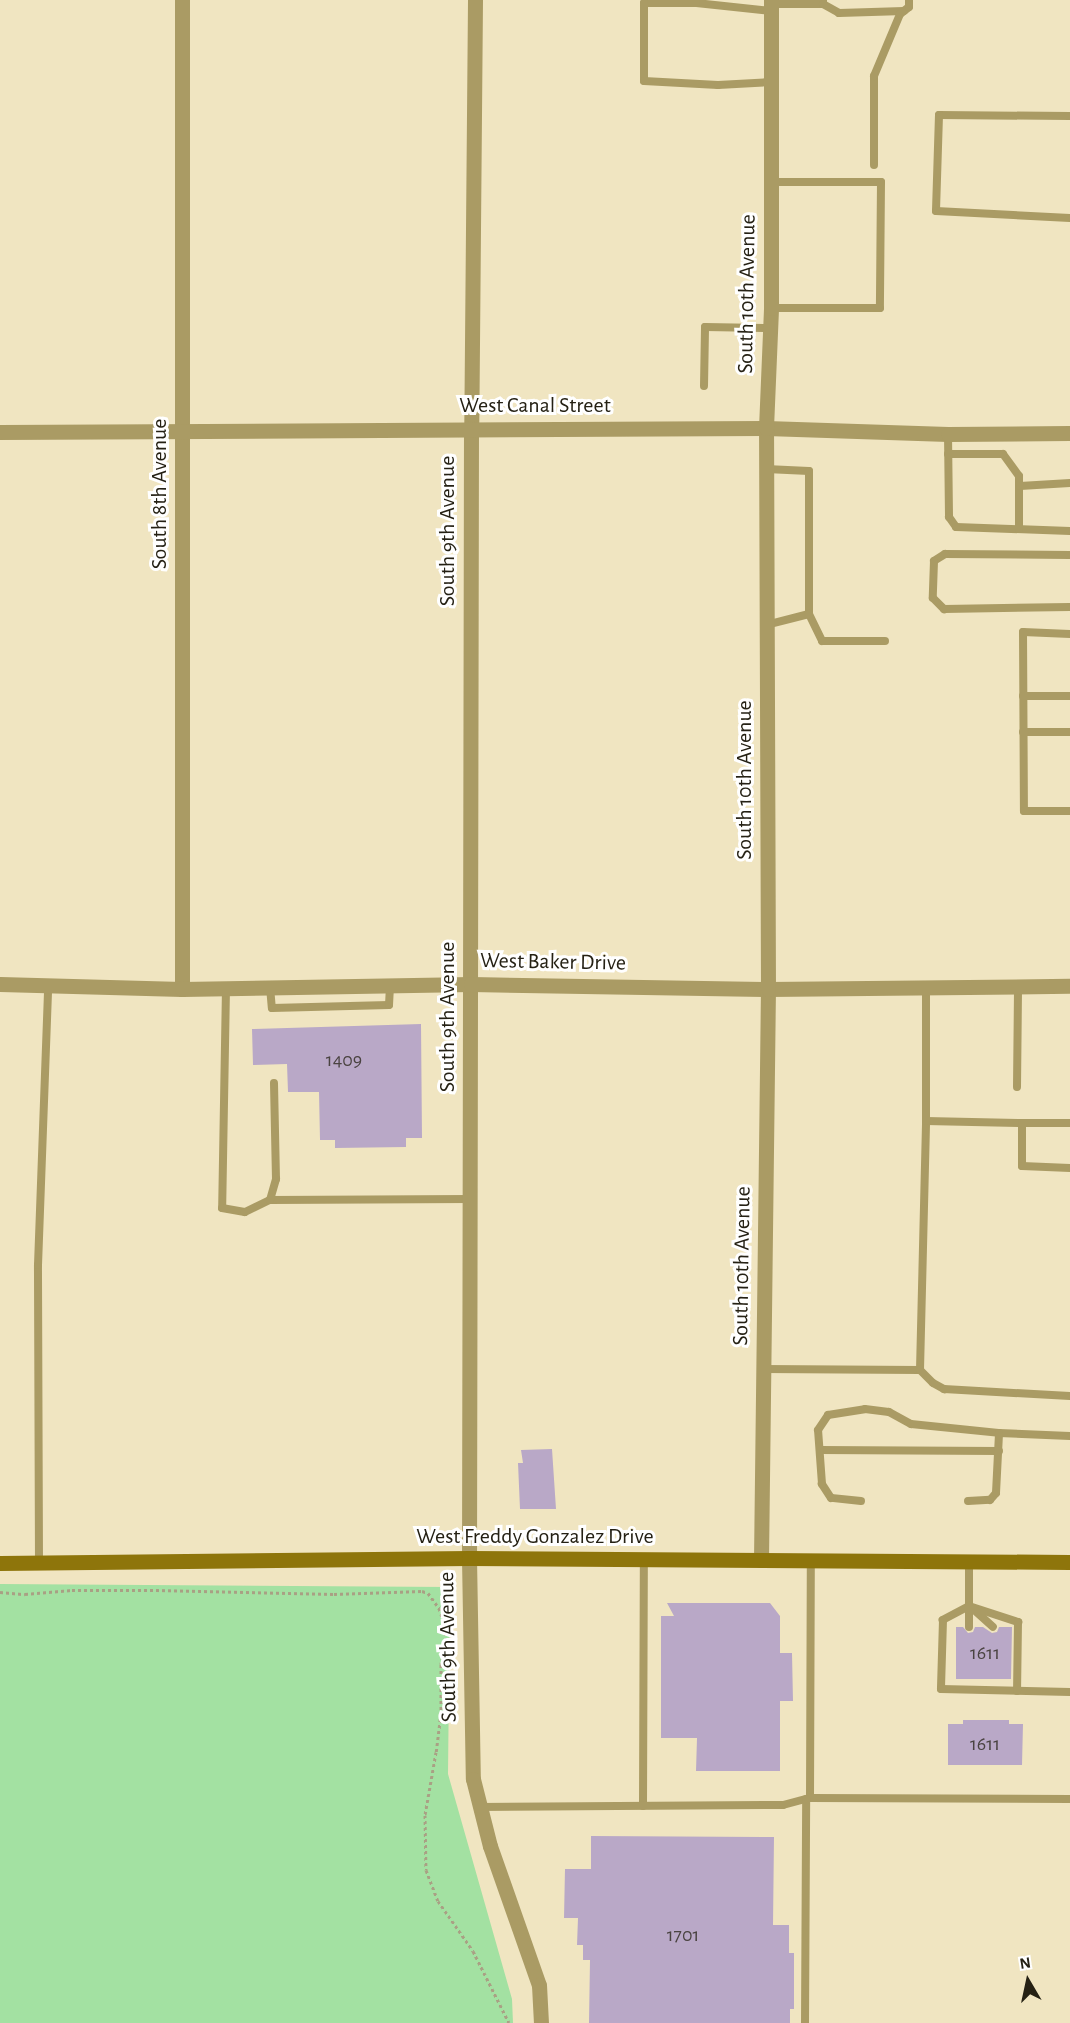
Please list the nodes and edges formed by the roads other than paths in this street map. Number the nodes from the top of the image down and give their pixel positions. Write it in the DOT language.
graph roads {
  1 [pos="182,0"];
  2 [pos="475,0"];
  3 [pos="909,0"];
  4 [pos="823,2"];
  5 [pos="771,5"];
  6 [pos="904,11"];
  7 [pos="771,82"];
  8 [pos="1070,116"];
  9 [pos="874,165"];
  10 [pos="771,182"];
  11 [pos="1070,218"];
  12 [pos="771,308"];
  13 [pos="770,328"];
  14 [pos="704,386"];
  15 [pos="471,428"];
  16 [pos="766,428"];
  17 [pos="183,431"];
  18 [pos="0,432"];
  19 [pos="948,434"];
  20 [pos="1003,434"];
  21 [pos="1070,434"];
  22 [pos="948,454"];
  23 [pos="1003,454"];
  24 [pos="766,469"];
  25 [pos="1070,483"];
  26 [pos="1020,486"];
  27 [pos="1019,529"];
  28 [pos="1070,531"];
  29 [pos="1070,555"];
  30 [pos="1070,607"];
  31 [pos="809,614"];
  32 [pos="766,625"];
  33 [pos="1070,634"];
  34 [pos="885,641"];
  35 [pos="1023,696"];
  36 [pos="1070,696"];
  37 [pos="1023,732"];
  38 [pos="1070,732"];
  39 [pos="1070,811"];
  40 [pos="0,984"];
  41 [pos="471,984"];
  42 [pos="390,985"];
  43 [pos="48,986"];
  44 [pos="1018,986"];
  45 [pos="1070,986"];
  46 [pos="270,987"];
  47 [pos="926,987"];
  48 [pos="226,988"];
  49 [pos="182,989"];
  50 [pos="768,989"];
  51 [pos="274,1083"];
  52 [pos="1017,1087"];
  53 [pos="926,1121"];
  54 [pos="1022,1123"];
  55 [pos="1070,1123"];
  56 [pos="1070,1168"];
  57 [pos="470,1199"];
  58 [pos="270,1200"];
  59 [pos="763,1369"];
  60 [pos="920,1370"];
  61 [pos="1070,1396"];
  62 [pos="999,1433"];
  63 [pos="1070,1436"];
  64 [pos="820,1450"];
  65 [pos="999,1451"];
  66 [pos="861,1501"];
  67 [pos="968,1501"];
  68 [pos="469,1558"];
  69 [pos="644,1559"];
  70 [pos="760,1560"];
  71 [pos="811,1561"];
  72 [pos="969,1562"];
  73 [pos="1070,1562"];
  74 [pos="0,1563"];
  75 [pos="39,1563"];
  76 [pos="969,1606"];
  77 [pos="969,1627"];
  78 [pos="993,1627"];
  79 [pos="968,1679"];
  80 [pos="993,1679"];
  81 [pos="968,1690"];
  82 [pos="993,1690"];
  83 [pos="1017,1691"];
  84 [pos="1070,1692"];
  85 [pos="808,1799"];
  86 [pos="1070,1799"];
  87 [pos="643,1806"];
  88 [pos="480,1807"];
  89 [pos="540,2023"];
  90 [pos="805,2023"];
  1 -- 17 [label="street, South 8th Avenue"];
  2 -- 15 [label="street, South 9th Avenue"];
  3 -- 6 [label="lane"];
  4 -- 5 [label="lane"];
  4 -- 6 [label="lane"];
  5 -- 7 [label="street, South 10th Avenue"];
  5 -- 7 [label="lane"];
  6 -- 9 [label="lane"];
  7 -- 10 [label="street, South 10th Avenue"];
  8 -- 11 [label="lane"];
  10 -- 12 [label="street, South 10th Avenue"];
  10 -- 12 [label="lane"];
  12 -- 13 [label="street, South 10th Avenue"];
  13 -- 14 [label="lane"];
  13 -- 16 [label="street, South 10th Avenue"];
  15 -- 16 [label="street, West Canal Street"];
  15 -- 17 [label="street, West Canal Street"];
  15 -- 41 [label="street, South 9th Avenue"];
  16 -- 19 [label="street, West Canal Street"];
  16 -- 24 [label="street, South 10th Avenue"];
  17 -- 18 [label="street, West Canal Street"];
  17 -- 49 [label="street, South 8th Avenue"];
  19 -- 20 [label="street, West Canal Street"];
  19 -- 22 [label="lane"];
  20 -- 21 [label="street, West Canal Street"];
  20 -- 23 [label="lane"];
  22 -- 23 [label="lane"];
  22 -- 27 [label="lane"];
  23 -- 26 [label="lane"];
  24 -- 31 [label="lane"];
  24 -- 32 [label="street, South 10th Avenue"];
  25 -- 26 [label="lane"];
  26 -- 27 [label="lane"];
  27 -- 28 [label="lane"];
  29 -- 30 [label="lane"];
  31 -- 32 [label="lane"];
  31 -- 34 [label="lane"];
  32 -- 50 [label="street, South 10th Avenue"];
  33 -- 35 [label="lane"];
  35 -- 36 [label="lane"];
  35 -- 37 [label="lane"];
  37 -- 38 [label="lane"];
  37 -- 39 [label="lane"];
  40 -- 43 [label="street, West Baker Drive"];
  41 -- 42 [label="street, West Baker Drive"];
  41 -- 50 [label="street, West Baker Drive"];
  41 -- 57 [label="street, South 9th Avenue"];
  42 -- 46 [label="street, West Baker Drive"];
  42 -- 46 [label="lane"];
  43 -- 49 [label="street, West Baker Drive"];
  43 -- 75 [label="lane"];
  44 -- 45 [label="street, West Baker Drive"];
  44 -- 47 [label="street, West Baker Drive"];
  44 -- 52 [label="lane"];
  46 -- 48 [label="street, West Baker Drive"];
  47 -- 50 [label="street, West Baker Drive"];
  47 -- 53 [label="lane"];
  48 -- 49 [label="street, West Baker Drive"];
  48 -- 58 [label="lane"];
  50 -- 59 [label="street, South 10th Avenue"];
  51 -- 58 [label="lane"];
  53 -- 54 [label="lane"];
  53 -- 60 [label="lane"];
  54 -- 55 [label="lane"];
  54 -- 56 [label="lane"];
  57 -- 58 [label="lane"];
  57 -- 68 [label="street, South 9th Avenue"];
  59 -- 60 [label="lane"];
  59 -- 70 [label="street, South 10th Avenue"];
  60 -- 61 [label="lane"];
  62 -- 63 [label="lane"];
  62 -- 64 [label="lane"];
  62 -- 65 [label="lane"];
  64 -- 65 [label="lane"];
  64 -- 66 [label="lane"];
  65 -- 67 [label="lane"];
  68 -- 69 [label="main road, West Freddy Gonzalez Drive"];
  68 -- 75 [label="main road, West Freddy Gonzalez Drive"];
  68 -- 88 [label="street, South 9th Avenue"];
  69 -- 70 [label="main road, West Freddy Gonzalez Drive"];
  69 -- 87 [label="lane"];
  70 -- 71 [label="main road, West Freddy Gonzalez Drive"];
  71 -- 72 [label="main road, West Freddy Gonzalez Drive"];
  71 -- 85 [label="lane"];
  72 -- 73 [label="main road, West Freddy Gonzalez Drive"];
  72 -- 76 [label="lane"];
  74 -- 75 [label="main road, West Freddy Gonzalez Drive"];
  76 -- 77 [label="lane"];
  76 -- 78 [label="lane"];
  76 -- 81 [label="lane"];
  76 -- 83 [label="lane"];
  79 -- 81 [label="lane"];
  80 -- 82 [label="lane"];
  81 -- 82 [label="lane"];
  82 -- 83 [label="lane"];
  83 -- 84 [label="lane"];
  85 -- 86 [label="lane"];
  85 -- 87 [label="lane"];
  85 -- 90 [label="lane"];
  87 -- 88 [label="lane"];
  88 -- 89 [label="street, South 9th Avenue"];
}
